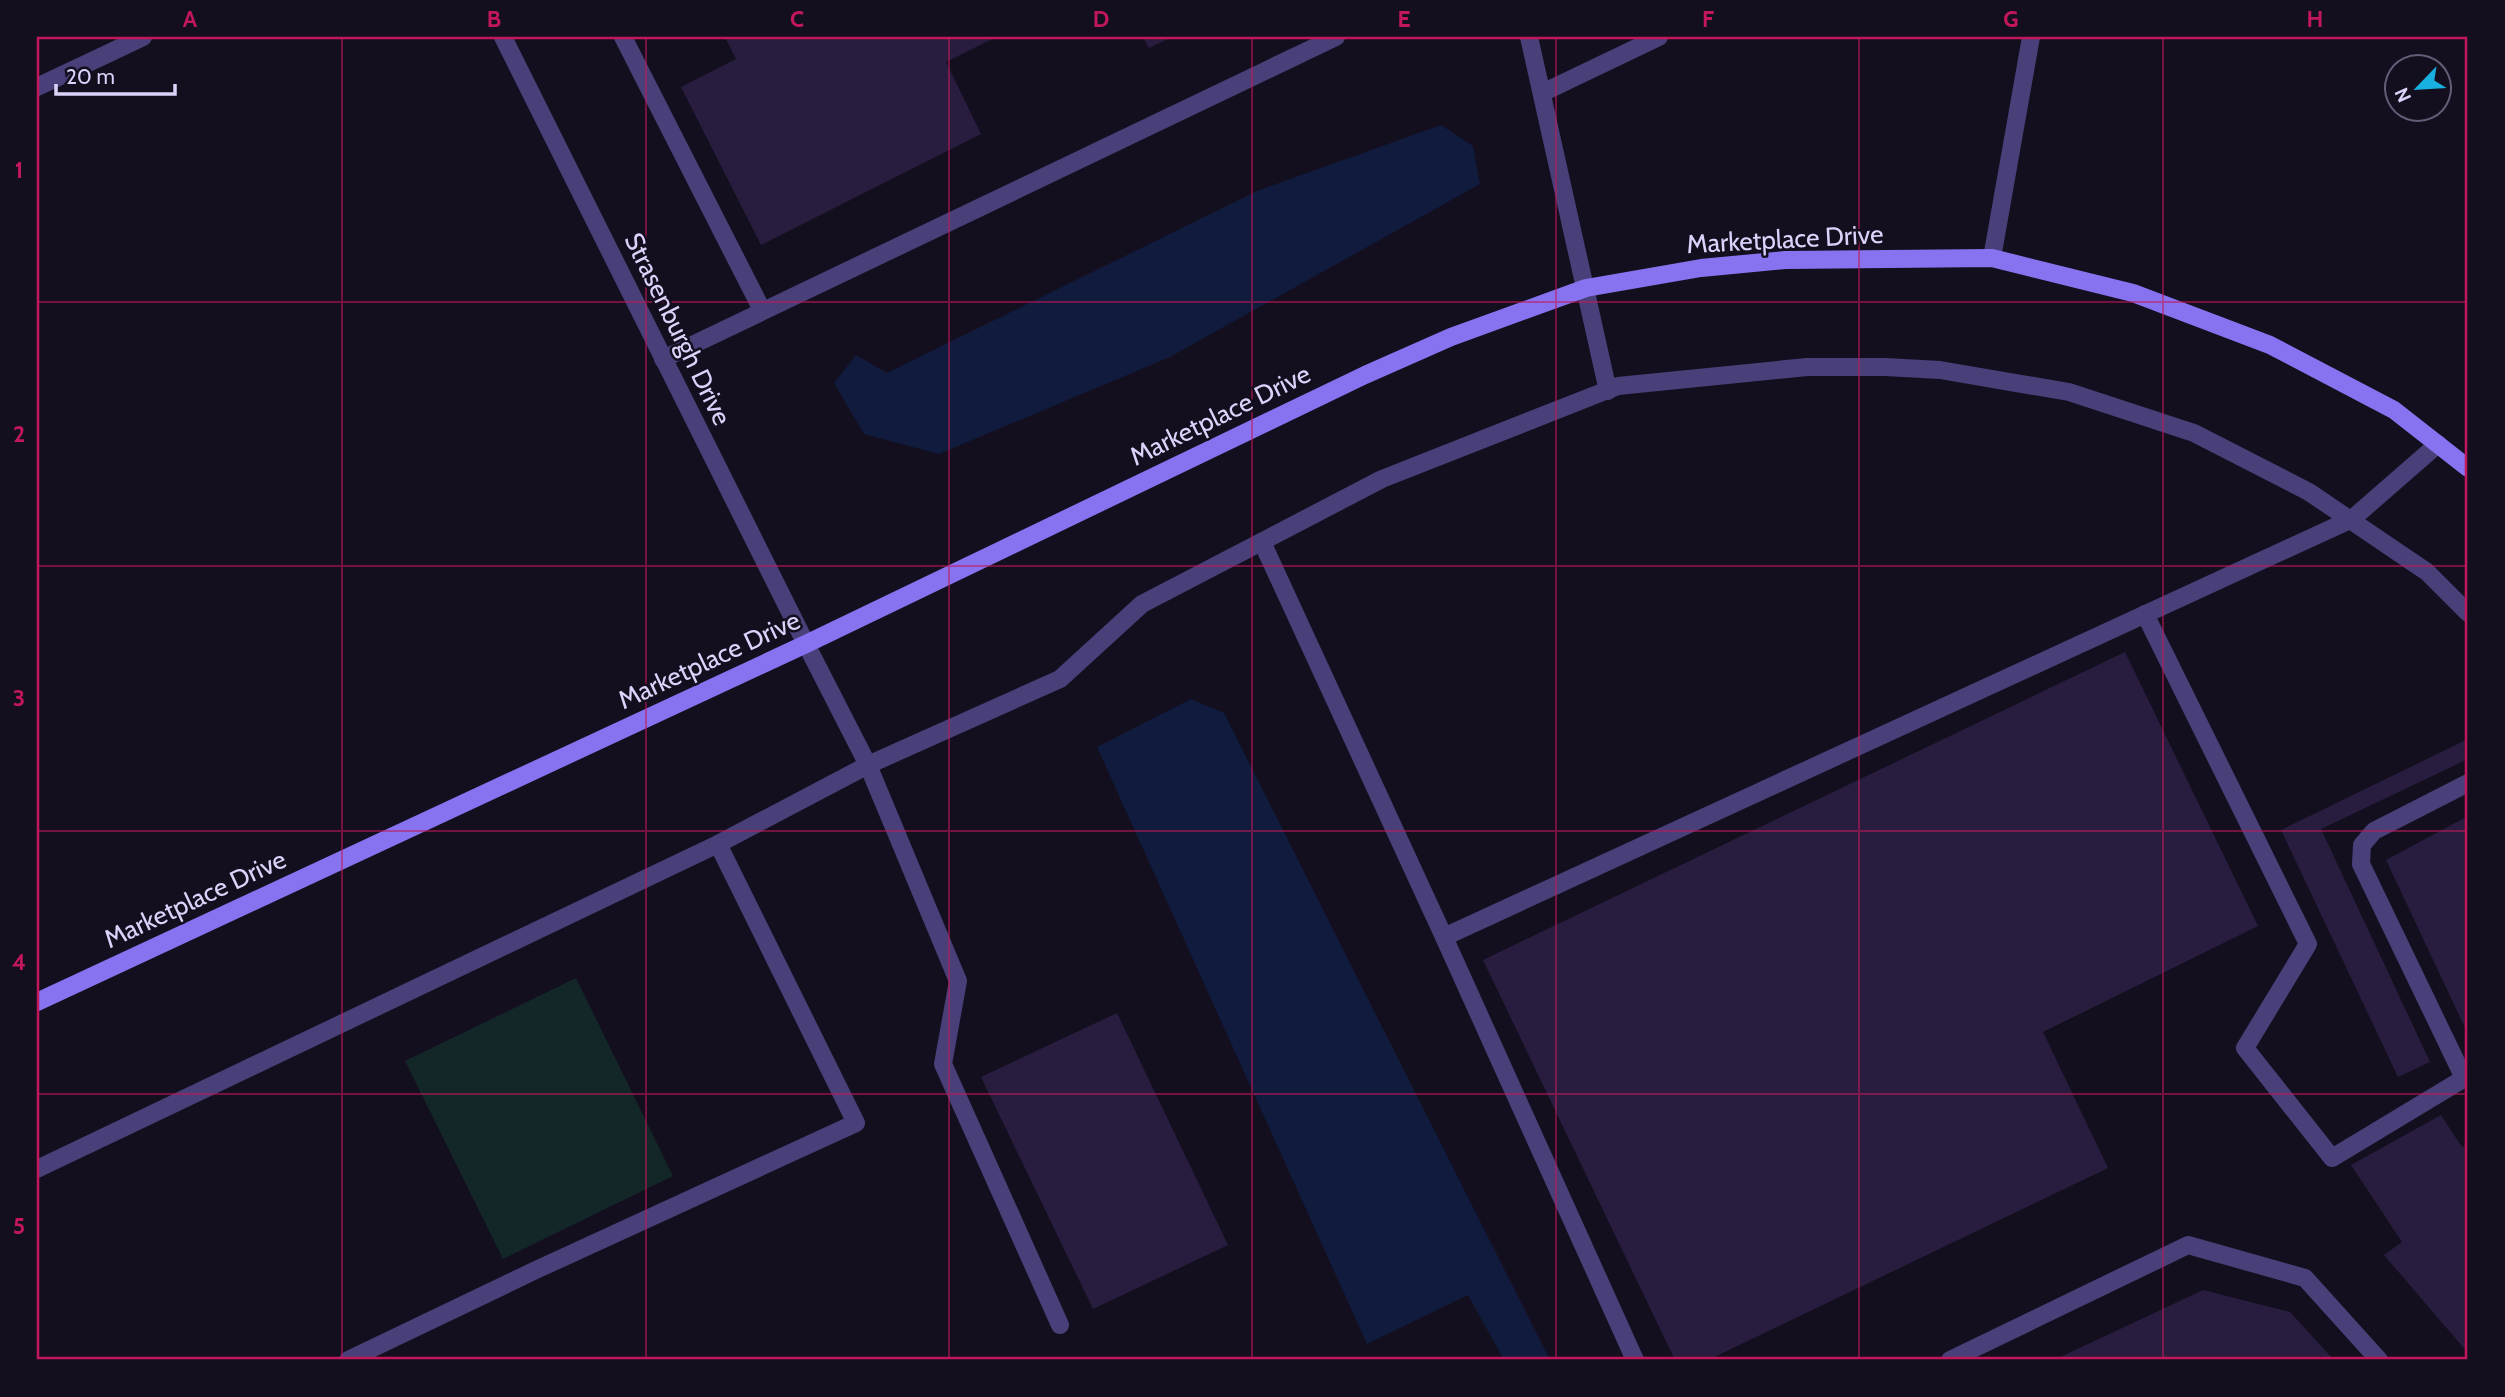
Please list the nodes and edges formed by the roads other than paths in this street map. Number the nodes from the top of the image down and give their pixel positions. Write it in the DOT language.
graph roads {
  1 [pos="143,37"];
  2 [pos="503,37"];
  3 [pos="623,37"];
  4 [pos="1336,37"];
  5 [pos="1530,37"];
  6 [pos="1660,37"];
  7 [pos="2031,37"];
  8 [pos="37,87"];
  9 [pos="1542,93"];
  10 [pos="1992,258"];
  11 [pos="1586,288"];
  12 [pos="762,310"];
  13 [pos="663,359"];
  14 [pos="1608,391"];
  15 [pos="2438,444"];
  16 [pos="2468,468"];
  17 [pos="2352,519"];
  18 [pos="1262,542"];
  19 [pos="2468,613"];
  20 [pos="2145,614"];
  21 [pos="806,644"];
  22 [pos="868,765"];
  23 [pos="2468,783"];
  24 [pos="718,844"];
  25 [pos="1444,937"];
  26 [pos="37,1002"];
  27 [pos="2466,1077"];
  28 [pos="37,1169"];
  29 [pos="1060,1325"];
  30 [pos="348,1360"];
  31 [pos="1635,1360"];
  32 [pos="1950,1360"];
  33 [pos="2379,1360"];
  1 -- 8 [label="street"];
  2 -- 13 [label="street, Strasenburgh Drive"];
  3 -- 12 [label="street"];
  4 -- 12 [label="street"];
  5 -- 9 [label="street"];
  6 -- 9 [label="street"];
  7 -- 10 [label="street"];
  9 -- 11 [label="street"];
  10 -- 11 [label="street, Marketplace Drive"];
  10 -- 15 [label="street, Marketplace Drive"];
  11 -- 14 [label="street"];
  11 -- 21 [label="street, Marketplace Drive"];
  12 -- 13 [label="street"];
  13 -- 21 [label="street, Strasenburgh Drive"];
  14 -- 17 [label="street"];
  14 -- 18 [label="street"];
  15 -- 16 [label="street, Marketplace Drive"];
  15 -- 17 [label="street"];
  17 -- 19 [label="street"];
  17 -- 20 [label="street"];
  18 -- 22 [label="street"];
  18 -- 25 [label="street"];
  20 -- 25 [label="street"];
  20 -- 27 [label="street"];
  21 -- 22 [label="street, Strasenburgh Drive"];
  21 -- 26 [label="street, Marketplace Drive"];
  22 -- 24 [label="street"];
  22 -- 29 [label="street, Strasenburgh Drive"];
  23 -- 27 [label="street"];
  24 -- 28 [label="street"];
  24 -- 30 [label="street"];
  25 -- 31 [label="street"];
  32 -- 33 [label="street"];
}
